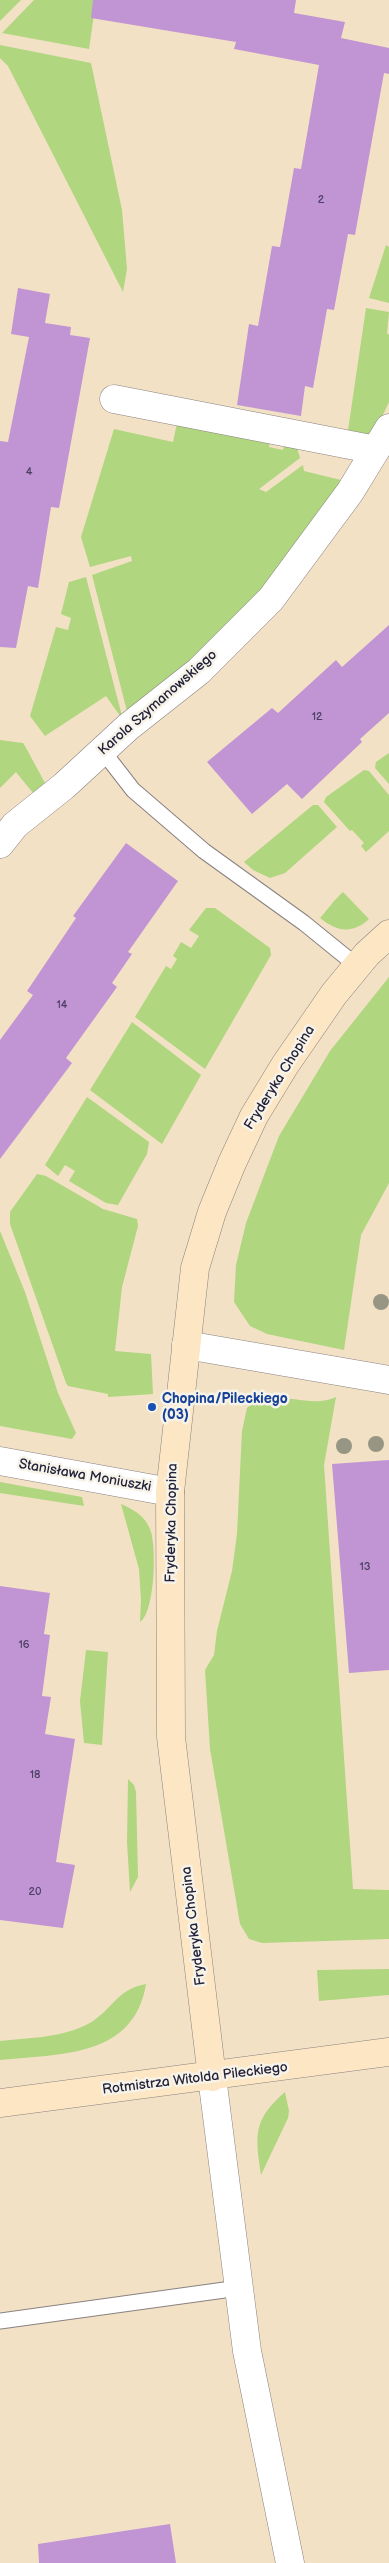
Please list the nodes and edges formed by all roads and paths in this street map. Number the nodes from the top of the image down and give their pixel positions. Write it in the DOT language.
graph roads {
  1 [pos="114,398"];
  2 [pos="382,439"];
  3 [pos="102,750"];
  4 [pos="0,844"];
  5 [pos="389,934"];
  6 [pos="357,966"];
  7 [pos="186,1345"];
  8 [pos="389,1380"];
  9 [pos="0,1461"];
  10 [pos="170,1492"];
  11 [pos="389,2052"];
  12 [pos="212,2077"];
  13 [pos="0,2103"];
  14 [pos="239,2288"];
  15 [pos="0,2321"];
  16 [pos="290,2563"];
  1 -- 2 [label="street"];
  2 -- 3 [label="street, Karola Szymanowskiego"];
  3 -- 4 [label="street, Karola Szymanowskiego"];
  3 -- 6 [label="lane"];
  5 -- 6 [label="street, Fryderyka Chopina"];
  6 -- 7 [label="street, Fryderyka Chopina"];
  7 -- 8 [label="street"];
  7 -- 10 [label="street, Fryderyka Chopina"];
  9 -- 10 [label="street, Stanisława Moniuszki"];
  10 -- 12 [label="street, Fryderyka Chopina"];
  11 -- 12 [label="street, Rotmistrza Witolda Pileckiego"];
  12 -- 13 [label="street, Rotmistrza Witolda Pileckiego"];
  12 -- 14 [label="street"];
  14 -- 15 [label="lane"];
  14 -- 16 [label="street"];
}
